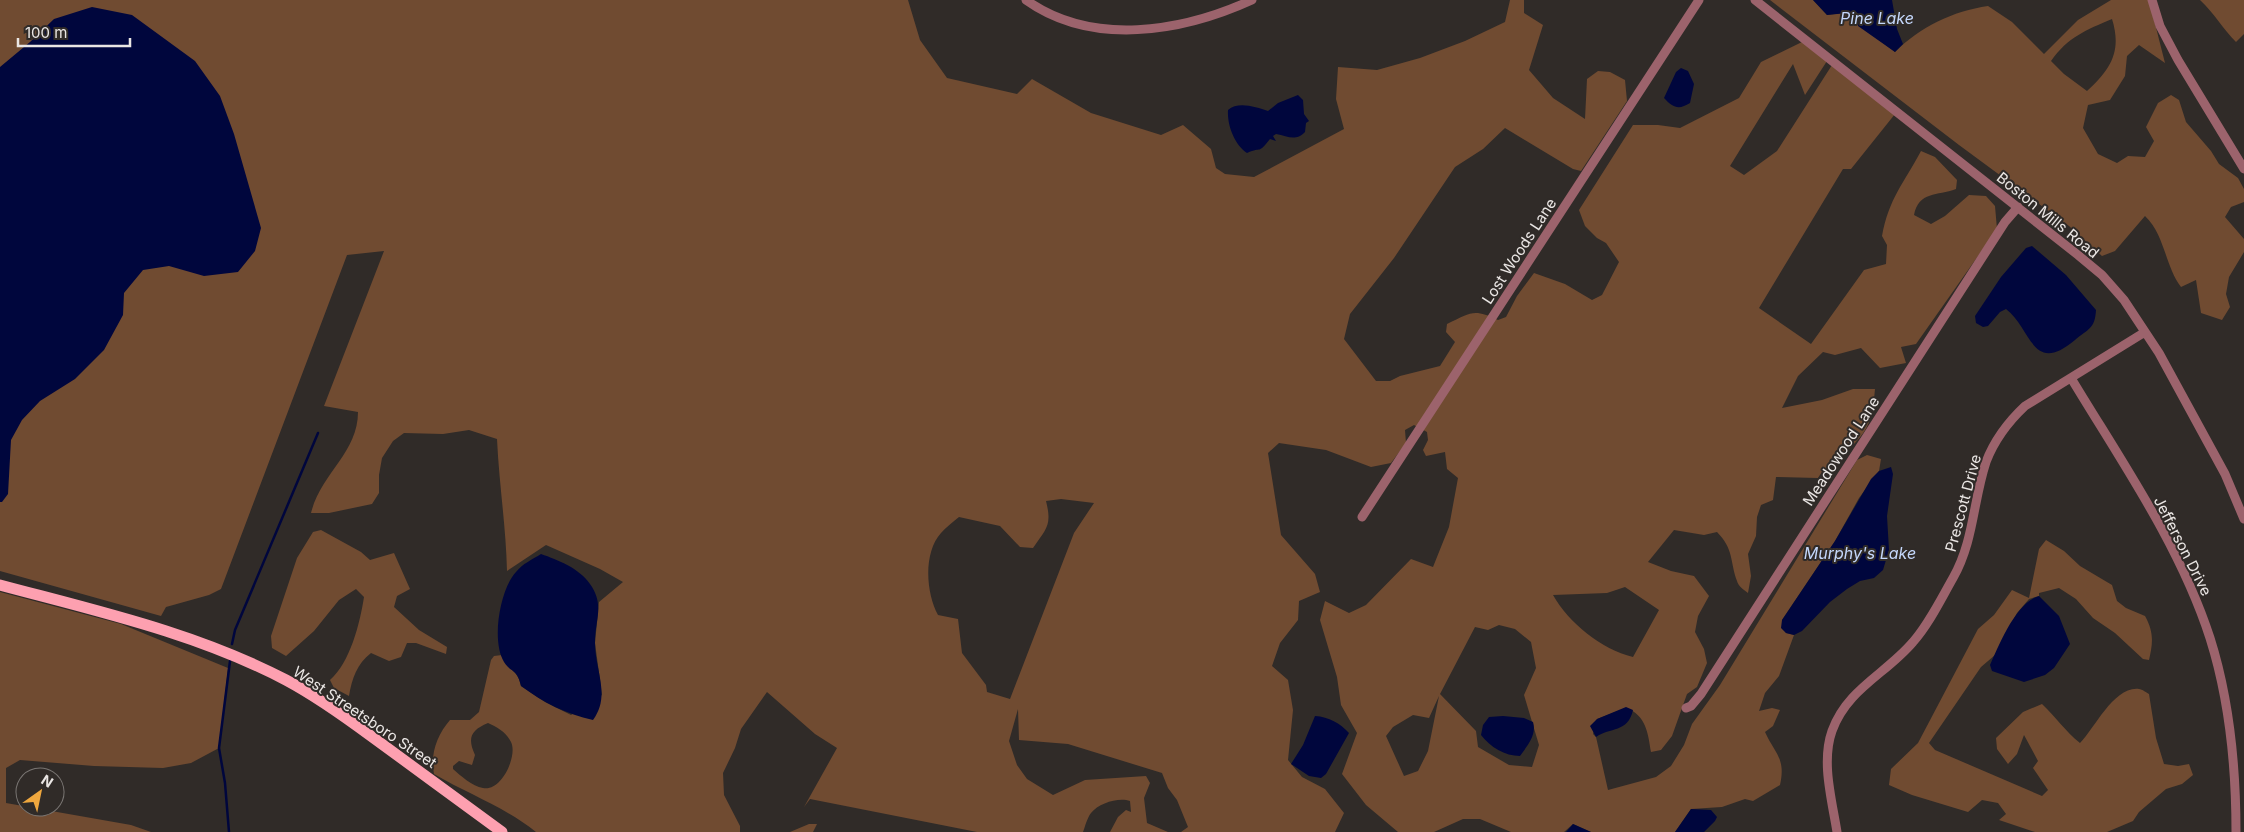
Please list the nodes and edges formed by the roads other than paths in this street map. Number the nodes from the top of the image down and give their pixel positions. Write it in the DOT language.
graph roads {
  1 [pos="1026,0"];
  2 [pos="1252,0"];
  3 [pos="1699,0"];
  4 [pos="1755,0"];
  5 [pos="2152,0"];
  6 [pos="2244,169"];
  7 [pos="2018,207"];
  8 [pos="2145,332"];
  9 [pos="2071,378"];
  10 [pos="1362,517"];
  11 [pos="2244,518"];
  12 [pos="0,585"];
  13 [pos="1686,708"];
  14 [pos="502,832"];
  15 [pos="1836,832"];
  16 [pos="2236,832"];
  1 -- 2 [label="street"];
  3 -- 10 [label="street, Lost Woods Lane"];
  4 -- 7 [label="street, Boston Mills Road"];
  5 -- 6 [label="street"];
  7 -- 8 [label="street, Boston Mills Road"];
  7 -- 13 [label="street, Meadowood Lane"];
  8 -- 9 [label="street, Prescott Drive"];
  8 -- 11 [label="street, Boston Mills Road"];
  9 -- 15 [label="street, Prescott Drive"];
  9 -- 16 [label="street, Jefferson Drive"];
  12 -- 14 [label="main road, West Streetsboro Street"];
}
